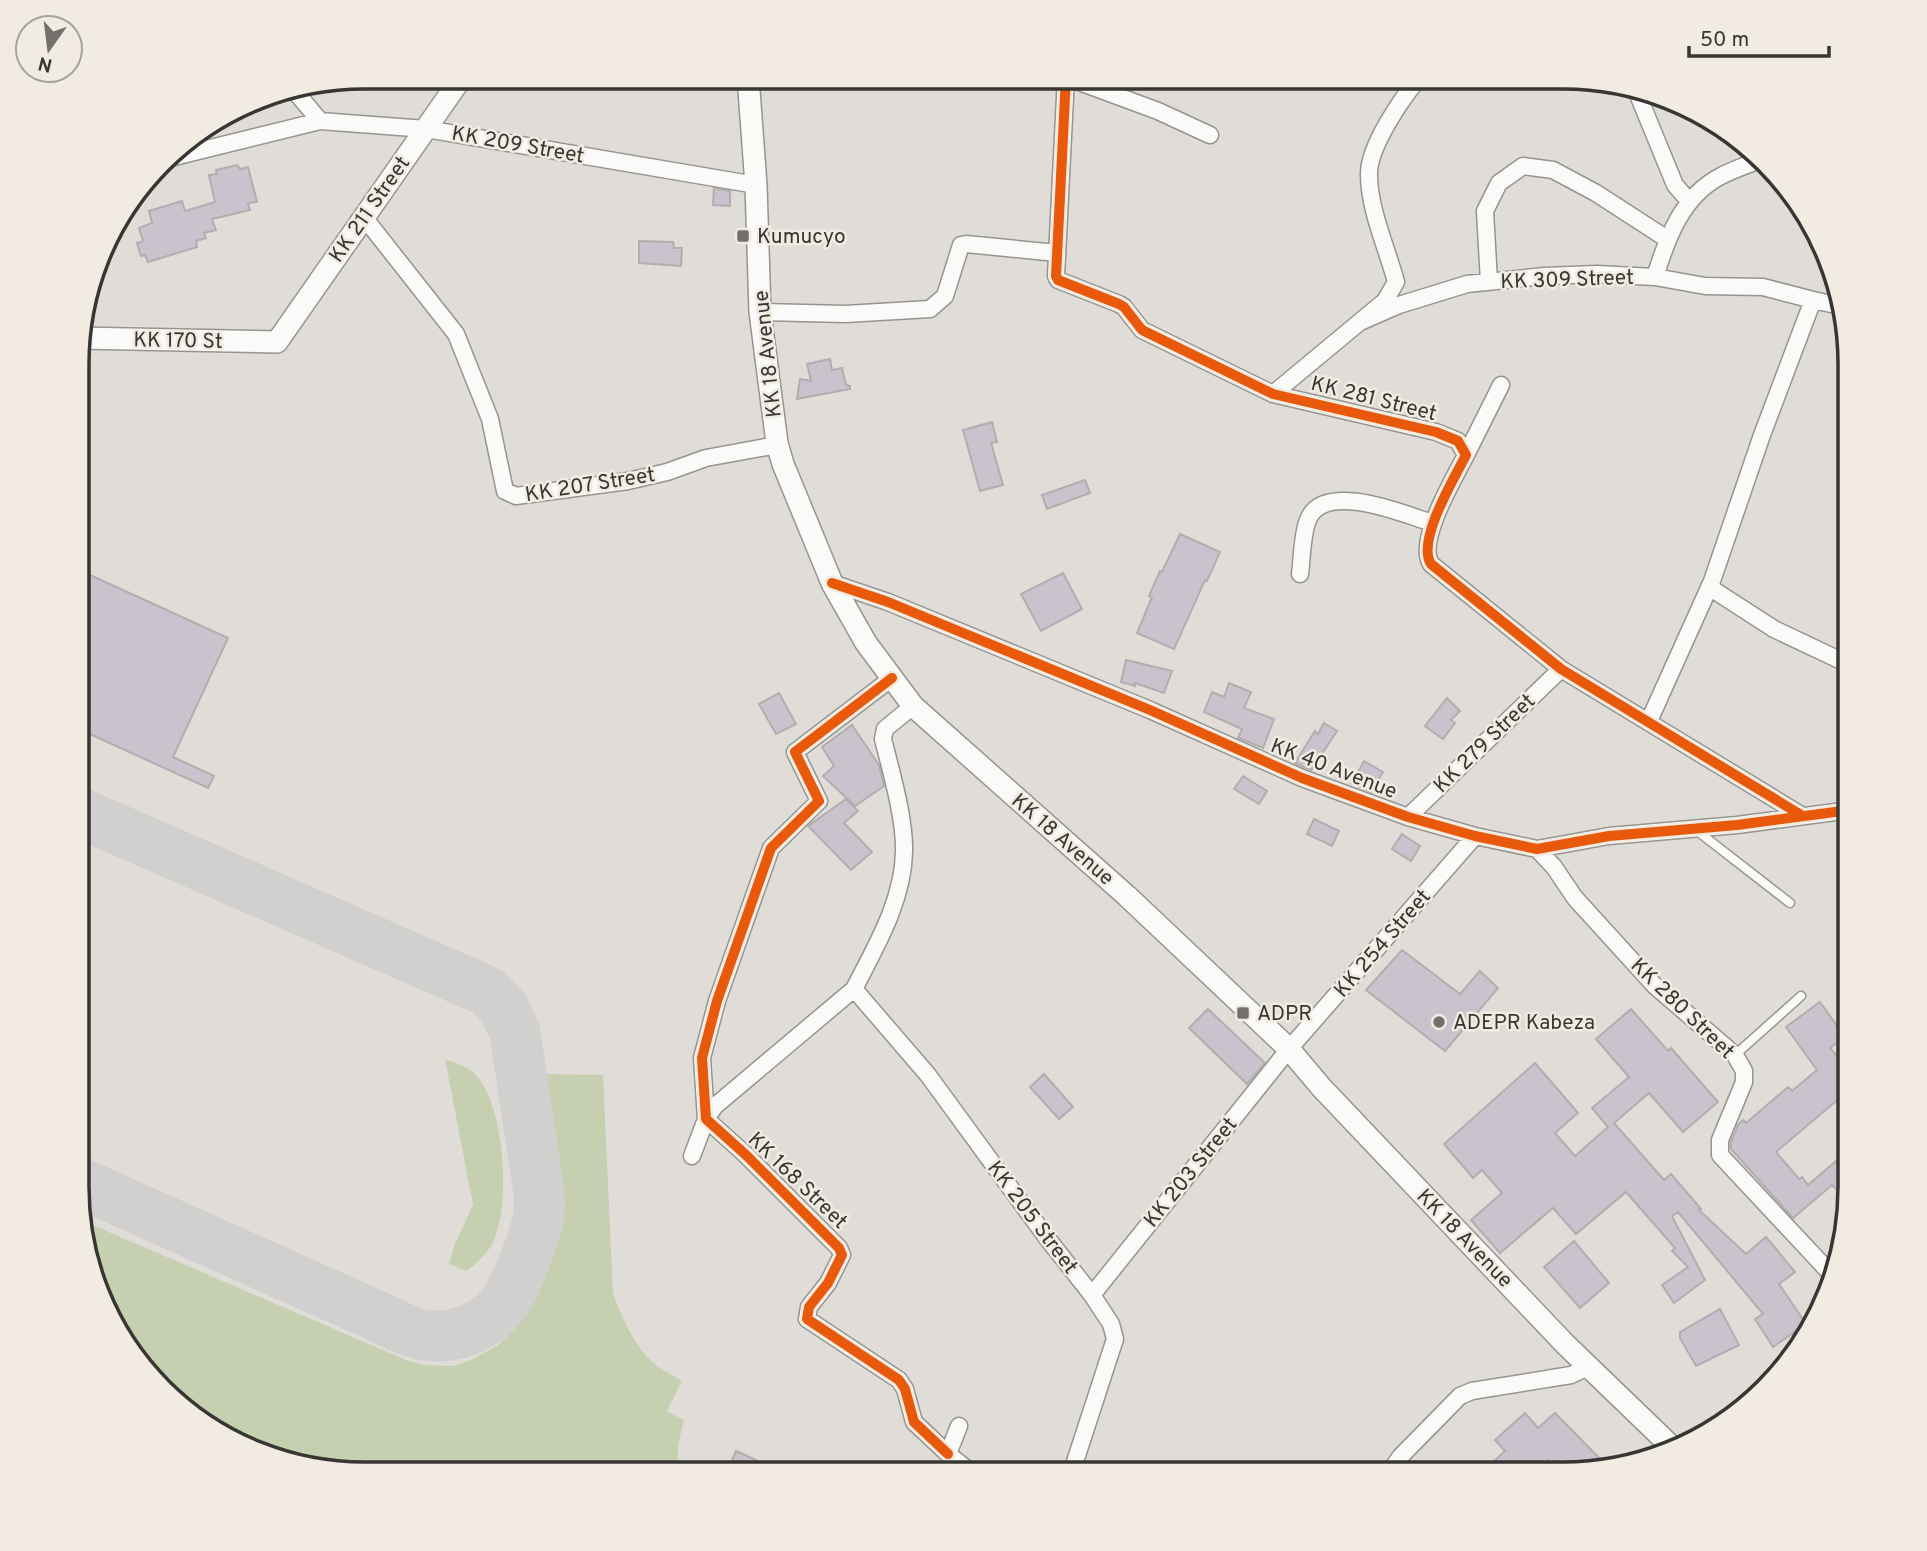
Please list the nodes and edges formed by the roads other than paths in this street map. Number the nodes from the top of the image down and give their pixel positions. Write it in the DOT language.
graph roads {
  1 [pos="454,89"];
  2 [pos="749,89"];
  3 [pos="1065,89"];
  4 [pos="1098,89"];
  5 [pos="1406,89"];
  6 [pos="300,97"];
  7 [pos="1640,101"];
  8 [pos="320,121"];
  9 [pos="426,129"];
  10 [pos="1210,135"];
  11 [pos="187,154"];
  12 [pos="1750,164"];
  13 [pos="756,185"];
  14 [pos="1689,201"];
  15 [pos="363,216"];
  16 [pos="1667,239"];
  17 [pos="1057,253"];
  18 [pos="1655,277"];
  19 [pos="1489,282"];
  20 [pos="1813,299"];
  21 [pos="1830,304"];
  22 [pos="760,312"];
  23 [pos="1360,322"];
  24 [pos="91,338"];
  25 [pos="277,342"];
  26 [pos="1501,385"];
  27 [pos="1273,394"];
  28 [pos="777,445"];
  29 [pos="1466,455"];
  30 [pos="1432,523"];
  31 [pos="1300,574"];
  32 [pos="832,583"];
  33 [pos="1709,587"];
  34 [pos="1838,659"];
  35 [pos="1561,668"];
  36 [pos="892,678"];
  37 [pos="913,706"];
  38 [pos="1648,721"];
  39 [pos="1838,811"];
  40 [pos="1801,815"];
  41 [pos="1408,817"];
  42 [pos="1695,829"];
  43 [pos="1475,836"];
  44 [pos="1537,849"];
  45 [pos="1790,903"];
  46 [pos="853,989"];
  47 [pos="1801,996"];
  48 [pos="1289,1049"];
  49 [pos="1735,1055"];
  50 [pos="706,1119"];
  51 [pos="692,1156"];
  52 [pos="1825,1268"];
  53 [pos="1092,1295"];
  54 [pos="1588,1367"];
  55 [pos="959,1426"];
  56 [pos="1666,1442"];
  57 [pos="948,1454"];
  58 [pos="958,1462"];
  59 [pos="1075,1462"];
  60 [pos="1397,1462"];
  1 -- 9 [label="main road, KK 211 Street"];
  2 -- 13 [label="main road, KK 18 Avenue"];
  3 -- 17 [label="street, KK 281 Street"];
  4 -- 10 [label="street"];
  5 -- 23 [label="street"];
  6 -- 8 [label="street"];
  7 -- 14 [label="street"];
  8 -- 9 [label="street, KK 209 Street"];
  8 -- 11 [label="street, KK 209 Street"];
  9 -- 13 [label="street, KK 209 Street"];
  9 -- 15 [label="main road, KK 211 Street"];
  12 -- 14 [label="street, KK 309 Street"];
  13 -- 22 [label="main road, KK 18 Avenue"];
  14 -- 16 [label="street, KK 309 Street"];
  15 -- 25 [label="main road, KK 211 Street"];
  15 -- 28 [label="street, KK 207 Street"];
  16 -- 18 [label="street, KK 309 Street"];
  16 -- 19 [label="street"];
  17 -- 22 [label="street"];
  17 -- 27 [label="street, KK 281 Street"];
  18 -- 19 [label="street, KK 309 Street"];
  18 -- 20 [label="street"];
  19 -- 23 [label="street, KK 309 Street"];
  20 -- 21 [label="street"];
  20 -- 33 [label="street"];
  22 -- 28 [label="main road, KK 18 Avenue"];
  23 -- 27 [label="street"];
  24 -- 25 [label="main road, KK 170 St"];
  26 -- 29 [label="street"];
  27 -- 29 [label="street, KK 281 Street"];
  28 -- 32 [label="main road, KK 18 Avenue"];
  29 -- 30 [label="street"];
  30 -- 31 [label="street"];
  30 -- 35 [label="street"];
  32 -- 36 [label="main road, KK 18 Avenue"];
  32 -- 41 [label="street, KK 40 Avenue"];
  33 -- 34 [label="street"];
  33 -- 38 [label="street"];
  35 -- 38 [label="street"];
  35 -- 41 [label="street, KK 279 Street"];
  36 -- 37 [label="main road, KK 18 Avenue"];
  36 -- 50 [label="street"];
  37 -- 46 [label="street"];
  37 -- 48 [label="main road, KK 18 Avenue"];
  38 -- 40 [label="street"];
  39 -- 40 [label="street, KK 40 Avenue"];
  40 -- 42 [label="street, KK 40 Avenue"];
  41 -- 43 [label="street, KK 40 Avenue"];
  42 -- 44 [label="street, KK 40 Avenue"];
  42 -- 45 [label="lane"];
  43 -- 44 [label="street, KK 40 Avenue"];
  43 -- 48 [label="street, KK 254 Street"];
  44 -- 49 [label="street, KK 280 Street"];
  46 -- 50 [label="street"];
  46 -- 53 [label="street, KK 205 Street"];
  47 -- 49 [label="lane"];
  48 -- 53 [label="street, KK 203 Street"];
  48 -- 54 [label="main road, KK 18 Avenue"];
  49 -- 52 [label="street, KK 280 Street"];
  50 -- 51 [label="street"];
  50 -- 57 [label="street, KK 168 Street"];
  53 -- 59 [label="street, KK 205 Street"];
  54 -- 56 [label="main road, KK 18 Avenue"];
  54 -- 60 [label="street"];
  55 -- 57 [label="street"];
  57 -- 58 [label="street"];
}
